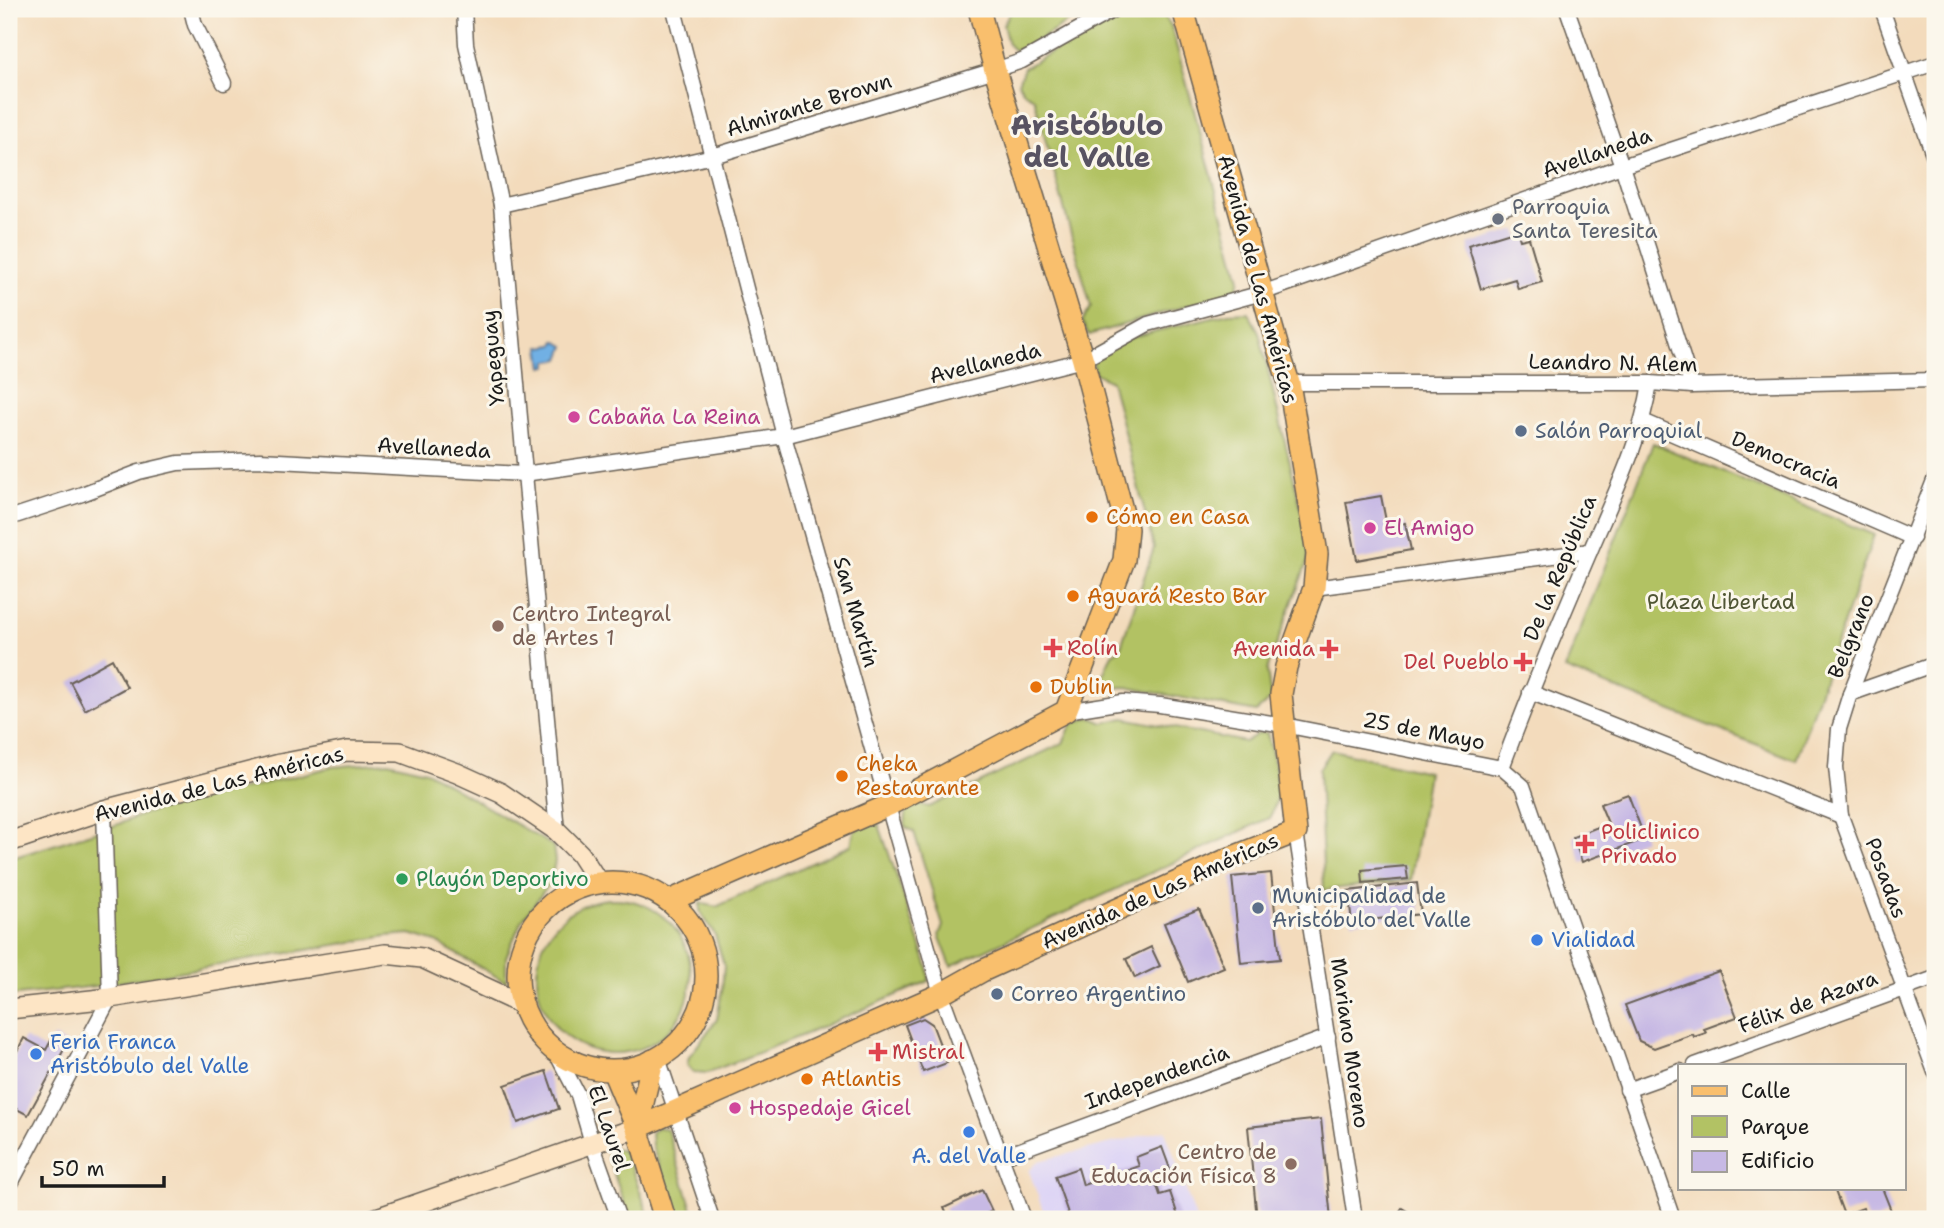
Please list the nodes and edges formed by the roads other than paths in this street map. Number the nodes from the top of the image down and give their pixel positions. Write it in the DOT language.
graph roads {
  1 [pos="191,9"];
  2 [pos="464,9"];
  3 [pos="674,9"];
  4 [pos="979,9"];
  5 [pos="1115,9"];
  6 [pos="1183,9"];
  7 [pos="1567,9"];
  8 [pos="1882,9"];
  9 [pos="1935,63"];
  10 [pos="995,70"];
  11 [pos="1906,74"];
  12 [pos="224,83"];
  13 [pos="713,156"];
  14 [pos="1935,160"];
  15 [pos="1622,166"];
  16 [pos="501,205"];
  17 [pos="1262,293"];
  18 [pos="1083,360"];
  19 [pos="1935,368"];
  20 [pos="1902,379"];
  21 [pos="1935,380"];
  22 [pos="1289,383"];
  23 [pos="1650,383"];
  24 [pos="1692,386"];
  25 [pos="1643,421"];
  26 [pos="784,436"];
  27 [pos="524,474"];
  28 [pos="1935,478"];
  29 [pos="9,517"];
  30 [pos="1913,538"];
  31 [pos="1590,551"];
  32 [pos="1314,589"];
  33 [pos="1935,664"];
  34 [pos="1530,692"];
  35 [pos="1850,694"];
  36 [pos="1066,712"];
  37 [pos="1284,725"];
  38 [pos="1502,768"];
  39 [pos="889,805"];
  40 [pos="104,810"];
  41 [pos="1841,816"];
  42 [pos="557,831"];
  43 [pos="1296,832"];
  44 [pos="9,842"];
  45 [pos="598,882"];
  46 [pos="669,901"];
  47 [pos="1935,978"];
  48 [pos="1905,988"];
  49 [pos="941,994"];
  50 [pos="110,998"];
  51 [pos="521,1004"];
  52 [pos="9,1009"];
  53 [pos="1328,1037"];
  54 [pos="556,1052"];
  55 [pos="656,1059"];
  56 [pos="1698,1064"];
  57 [pos="613,1071"];
  58 [pos="1678,1072"];
  59 [pos="1935,1072"];
  60 [pos="1627,1090"];
  61 [pos="677,1112"];
  62 [pos="637,1128"];
  63 [pos="592,1143"];
  64 [pos="1002,1157"];
  65 [pos="9,1187"];
  66 [pos="374,1219"];
  67 [pos="619,1219"];
  68 [pos="665,1219"];
  69 [pos="712,1219"];
  70 [pos="1024,1219"];
  71 [pos="1355,1219"];
  72 [pos="1673,1219"];
  1 -- 12 [label="street"];
  2 -- 16 [label="street, Yapeguay"];
  3 -- 13 [label="street, San Martín"];
  4 -- 10 [label="main road"];
  5 -- 10 [label="street, Almirante Brown"];
  6 -- 17 [label="main road, Avenida de Las Américas"];
  7 -- 15 [label="street"];
  8 -- 11 [label="street"];
  9 -- 11 [label="street, Avellaneda"];
  10 -- 13 [label="street, Almirante Brown"];
  10 -- 18 [label="main road"];
  11 -- 14 [label="street"];
  11 -- 15 [label="street, Avellaneda"];
  13 -- 16 [label="street, Almirante Brown"];
  13 -- 26 [label="street, San Martín"];
  15 -- 17 [label="street, Avellaneda"];
  15 -- 24 [label="street"];
  16 -- 27 [label="street, Yapeguay"];
  17 -- 18 [label="street, Avellaneda"];
  17 -- 22 [label="main road, Avenida de Las Américas"];
  18 -- 26 [label="street, Avellaneda"];
  18 -- 36 [label="main road"];
  19 -- 20 [label="street"];
  20 -- 21 [label="street, Leandro N. Alem"];
  20 -- 24 [label="street, Leandro N. Alem"];
  22 -- 23 [label="street, Leandro N. Alem"];
  22 -- 32 [label="main road, Avenida de Las Américas"];
  23 -- 24 [label="street, Leandro N. Alem"];
  23 -- 25 [label="street, De la República"];
  25 -- 30 [label="street, Democracia"];
  25 -- 31 [label="street, De la República"];
  26 -- 27 [label="street, Avellaneda"];
  26 -- 39 [label="street, San Martín"];
  27 -- 29 [label="street, Avellaneda"];
  27 -- 42 [label="street, Yapeguay"];
  28 -- 30 [label="street, Belgrano"];
  30 -- 35 [label="street, Belgrano"];
  31 -- 32 [label="street"];
  31 -- 34 [label="street, De la República"];
  32 -- 37 [label="main road, Avenida de Las Américas"];
  33 -- 35 [label="street"];
  34 -- 38 [label="street, De la República"];
  34 -- 41 [label="street"];
  35 -- 41 [label="street, Belgrano"];
  36 -- 37 [label="street, 25 de Mayo"];
  36 -- 39 [label="main road"];
  37 -- 38 [label="street, 25 de Mayo"];
  37 -- 43 [label="main road, Avenida de Las Américas"];
  38 -- 60 [label="street, 25 de Mayo"];
  39 -- 46 [label="main road"];
  39 -- 49 [label="street, San Martín"];
  40 -- 42 [label="main road, Avenida de Las Américas"];
  40 -- 44 [label="main road, Avenida de Las Américas"];
  40 -- 50 [label="street"];
  41 -- 48 [label="street, Posadas"];
  42 -- 45 [label="main road, Avenida de Las Américas"];
  43 -- 49 [label="main road, Avenida de Las Américas"];
  43 -- 53 [label="street, Mariano Moreno"];
  45 -- 46 [label="main road"];
  45 -- 51 [label="main road"];
  46 -- 55 [label="main road"];
  47 -- 48 [label="street, Félix de Azara"];
  48 -- 56 [label="street, Félix de Azara"];
  48 -- 59 [label="street, Posadas"];
  49 -- 61 [label="main road, Avenida de Las Américas"];
  49 -- 64 [label="street, San Martín"];
  50 -- 51 [label="main road"];
  50 -- 52 [label="main road"];
  50 -- 65 [label="street"];
  51 -- 54 [label="main road"];
  53 -- 64 [label="street, Independencia"];
  53 -- 71 [label="street, Mariano Moreno"];
  54 -- 57 [label="main road"];
  54 -- 63 [label="street, El Laurel"];
  55 -- 57 [label="main road"];
  55 -- 61 [label="street"];
  55 -- 62 [label="main road"];
  57 -- 62 [label="main road"];
  58 -- 60 [label="street"];
  60 -- 72 [label="street, 25 de Mayo"];
  61 -- 62 [label="main road, Avenida de Las Américas"];
  61 -- 69 [label="street"];
  62 -- 63 [label="main road"];
  62 -- 68 [label="main road"];
  63 -- 66 [label="main road"];
  63 -- 67 [label="street, El Laurel"];
  64 -- 70 [label="street, San Martín"];
}
